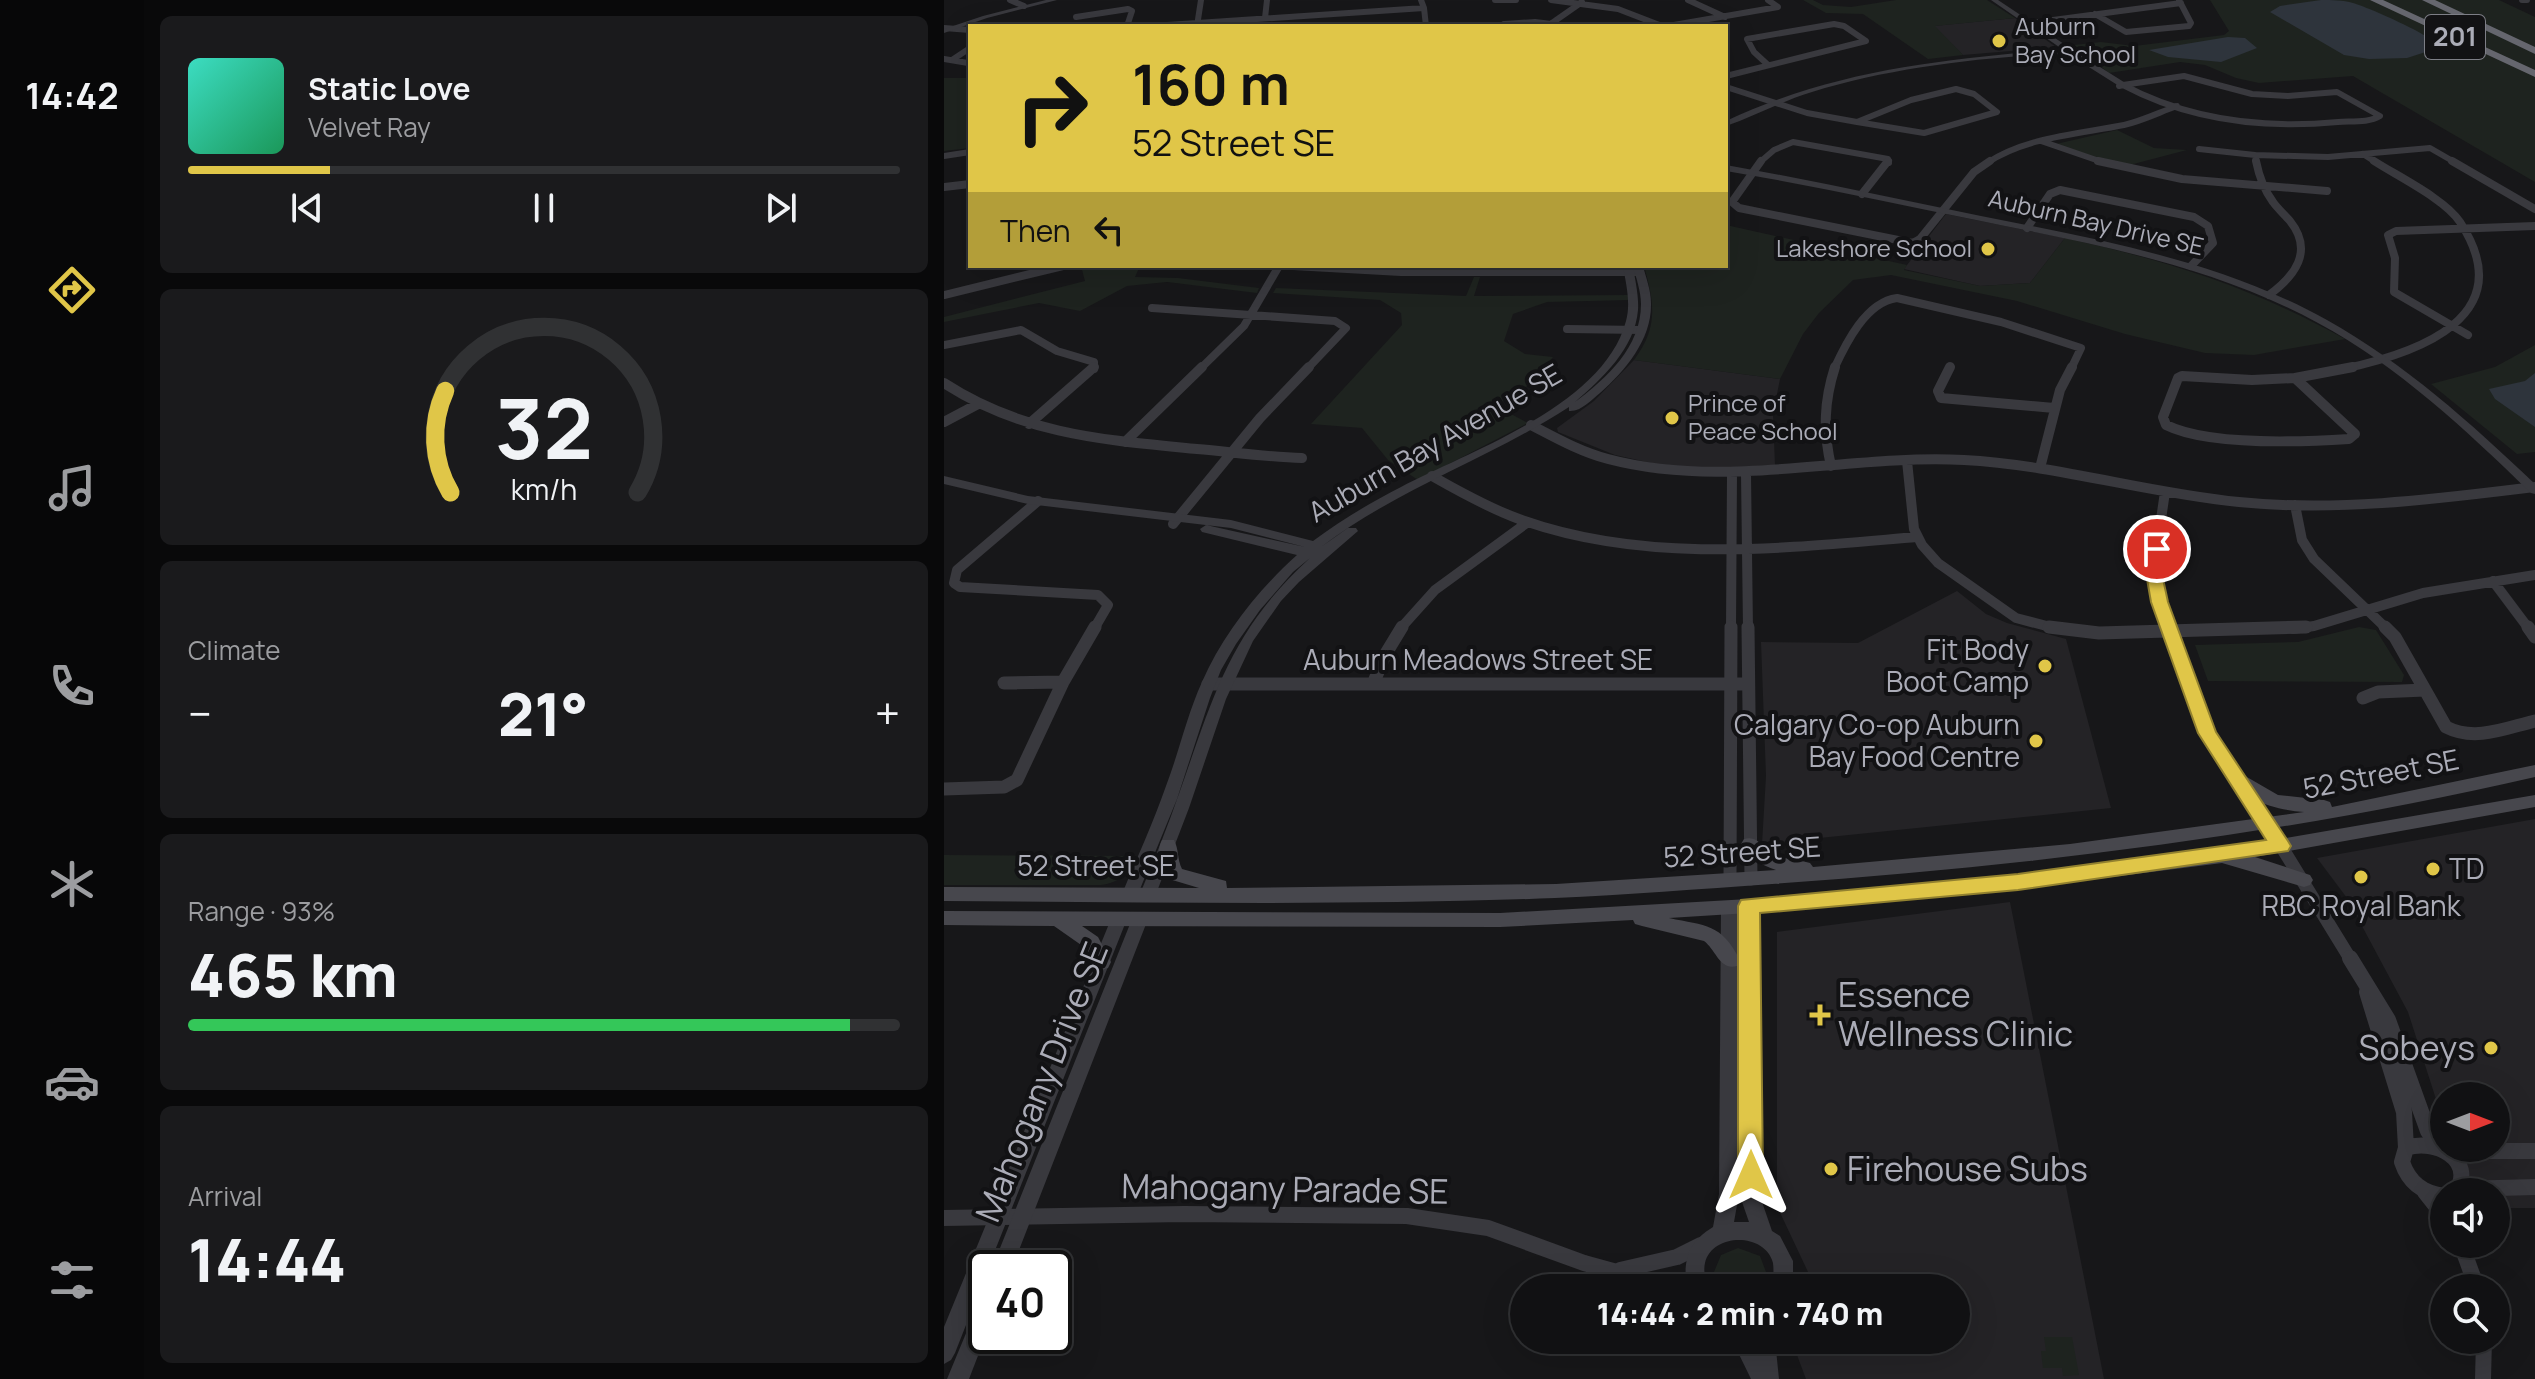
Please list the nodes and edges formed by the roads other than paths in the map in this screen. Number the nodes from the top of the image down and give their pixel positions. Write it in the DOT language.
graph roads {
  1 [pos="1010,0"];
  2 [pos="1042,0"];
  3 [pos="1054,0"];
  4 [pos="1201,0"];
  5 [pos="1267,0"];
  6 [pos="1421,0"];
  7 [pos="1495,0"];
  8 [pos="1516,0"];
  9 [pos="1551,0"];
  10 [pos="1688,0"];
  11 [pos="1768,0"];
  12 [pos="1994,0"];
  13 [pos="2003,0"];
  14 [pos="2373,0"];
  15 [pos="2427,0"];
  16 [pos="2454,0"];
  17 [pos="2180,2"];
  18 [pos="1355,3"];
  19 [pos="1586,3"];
  20 [pos="2393,3"];
  21 [pos="1022,6"];
  22 [pos="1424,8"];
  23 [pos="1358,12"];
  24 [pos="2482,12"];
  25 [pos="2095,14"];
  26 [pos="1076,17"];
  27 [pos="1725,17"];
  28 [pos="1265,18"];
  29 [pos="2034,22"];
  30 [pos="1128,24"];
  31 [pos="1197,24"];
  32 [pos="1426,24"];
  33 [pos="1504,24"];
  34 [pos="1555,24"];
  35 [pos="1660,24"];
  36 [pos="1678,24"];
  37 [pos="2509,28"];
  38 [pos="946,29"];
  39 [pos="968,30"];
  40 [pos="2535,42"];
  41 [pos="968,49"];
  42 [pos="2071,49"];
  43 [pos="2535,51"];
  44 [pos="944,59"];
  45 [pos="952,60"];
  46 [pos="968,63"];
  47 [pos="1767,64"];
  48 [pos="2535,72"];
  49 [pos="1728,75"];
  50 [pos="2123,86"];
  51 [pos="1728,88"];
  52 [pos="1768,101"];
  53 [pos="2174,107"];
  54 [pos="1728,116"];
  55 [pos="1856,122"];
  56 [pos="1728,123"];
  57 [pos="2041,141"];
  58 [pos="2199,149"];
  59 [pos="968,152"];
  60 [pos="2363,154"];
  61 [pos="2255,155"];
  62 [pos="944,156"];
  63 [pos="1728,166"];
  64 [pos="1753,170"];
  65 [pos="968,184"];
  66 [pos="944,187"];
  67 [pos="2265,188"];
  68 [pos="2327,191"];
  69 [pos="1863,192"];
  70 [pos="1944,208"];
  71 [pos="2535,209"];
  72 [pos="2028,226"];
  73 [pos="2535,226"];
  74 [pos="2468,228"];
  75 [pos="2485,247"];
  76 [pos="2194,264"];
  77 [pos="1014,268"];
  78 [pos="1055,268"];
  79 [pos="1278,268"];
  80 [pos="1325,268"];
  81 [pos="1634,269"];
  82 [pos="1519,270"];
  83 [pos="1014,278"];
  84 [pos="2272,293"];
  85 [pos="944,295"];
  86 [pos="1152,308"];
  87 [pos="1251,317"];
  88 [pos="1567,329"];
  89 [pos="1629,330"];
  90 [pos="1642,330"];
  91 [pos="2457,340"];
  92 [pos="944,345"];
  93 [pos="2438,346"];
  94 [pos="2386,358"];
  95 [pos="1950,366"];
  96 [pos="2295,378"];
  97 [pos="944,383"];
  98 [pos="978,404"];
  99 [pos="2054,408"];
  100 [pos="944,422"];
  101 [pos="1029,424"];
  102 [pos="1536,428"];
  103 [pos="1125,442"];
  104 [pos="1232,452"];
  105 [pos="1302,458"];
  106 [pos="1907,461"];
  107 [pos="1831,466"];
  108 [pos="2040,468"];
  109 [pos="1732,474"];
  110 [pos="1746,474"];
  111 [pos="1437,479"];
  112 [pos="944,480"];
  113 [pos="2534,485"];
  114 [pos="944,490"];
  115 [pos="2165,492"];
  116 [pos="1034,505"];
  117 [pos="2295,505"];
  118 [pos="1176,520"];
  119 [pos="1528,522"];
  120 [pos="1917,537"];
  121 [pos="1314,551"];
  122 [pos="1747,551"];
  123 [pos="1731,552"];
  124 [pos="2535,575"];
  125 [pos="2493,581"];
  126 [pos="2369,610"];
  127 [pos="2170,633"];
  128 [pos="2535,637"];
  129 [pos="1063,682"];
  130 [pos="1004,683"];
  131 [pos="1216,684"];
  132 [pos="1373,684"];
  133 [pos="1730,684"];
  134 [pos="1747,684"];
  135 [pos="2425,690"];
  136 [pos="2363,698"];
  137 [pos="2535,721"];
  138 [pos="2535,771"];
  139 [pos="2233,775"];
  140 [pos="944,789"];
  141 [pos="2535,801"];
  142 [pos="2357,807"];
  143 [pos="2264,824"];
  144 [pos="1750,844"];
  145 [pos="1168,845"];
  146 [pos="2281,846"];
  147 [pos="2216,857"];
  148 [pos="1850,872"];
  149 [pos="1751,879"];
  150 [pos="1730,880"];
  151 [pos="2304,880"];
  152 [pos="944,894"];
  153 [pos="1139,894"];
  154 [pos="1256,894"];
  155 [pos="1739,907"];
  156 [pos="1609,914"];
  157 [pos="944,918"];
  158 [pos="1119,919"];
  159 [pos="1140,919"];
  160 [pos="1060,920"];
  161 [pos="1730,960"];
  162 [pos="1101,962"];
  163 [pos="2365,985"];
  164 [pos="2430,1133"];
  165 [pos="2430,1145"];
  166 [pos="2406,1148"];
  167 [pos="2510,1150"];
  168 [pos="2535,1151"];
  169 [pos="2535,1187"];
  170 [pos="2510,1189"];
  171 [pos="2423,1190"];
  172 [pos="2430,1190"];
  173 [pos="2430,1199"];
  174 [pos="944,1218"];
  175 [pos="998,1218"];
  176 [pos="1022,1219"];
  177 [pos="1716,1235"];
  178 [pos="1763,1235"];
  179 [pos="1009,1250"];
  180 [pos="1617,1271"];
  181 [pos="1627,1274"];
  182 [pos="1694,1274"];
  183 [pos="1783,1274"];
  184 [pos="944,1353"];
  185 [pos="968,1354"];
  186 [pos="1750,1354"];
  187 [pos="1766,1354"];
  188 [pos="2484,1354"];
  189 [pos="958,1379"];
  190 [pos="1762,1379"];
  191 [pos="1769,1379"];
  192 [pos="2483,1379"];
  1 -- 21 [label="street"];
  2 -- 21 [label="street"];
  3 -- 21 [label="street"];
  4 -- 31 [label="street"];
  5 -- 28 [label="street"];
  6 -- 22 [label="street"];
  7 -- 8 [label="street"];
  9 -- 19 [label="street"];
  10 -- 27 [label="street"];
  11 -- 27 [label="street"];
  12 -- 29 [label="street"];
  13 -- 29 [label="street"];
  14 -- 20 [label="highway, 201"];
  15 -- 43 [label="highway"];
  16 -- 37 [label="highway, 201"];
  17 -- 25 [label="street"];
  17 -- 25 [label="street"];
  18 -- 23 [label="street"];
  19 -- 34 [label="street"];
  19 -- 35 [label="street"];
  20 -- 48 [label="highway, 201"];
  21 -- 38 [label="street"];
  22 -- 23 [label="street"];
  22 -- 32 [label="street"];
  23 -- 28 [label="street"];
  24 -- 37 [label="highway"];
  25 -- 29 [label="street"];
  26 -- 30 [label="street"];
  27 -- 36 [label="street"];
  28 -- 31 [label="street"];
  29 -- 42 [label="street"];
  33 -- 34 [label="street"];
  37 -- 40 [label="highway, 201"];
  38 -- 39 [label="street"];
  41 -- 45 [label="street"];
  42 -- 50 [label="street"];
  42 -- 52 [label="street"];
  44 -- 45 [label="street"];
  45 -- 46 [label="street"];
  47 -- 47 [label="street"];
  47 -- 49 [label="street"];
  50 -- 53 [label="street"];
  50 -- 53 [label="street"];
  51 -- 52 [label="street"];
  52 -- 54 [label="street"];
  52 -- 55 [label="street"];
  52 -- 56 [label="street"];
  53 -- 57 [label="street"];
  55 -- 55 [label="street"];
  57 -- 67 [label="street"];
  57 -- 70 [label="street"];
  58 -- 61 [label="street"];
  59 -- 62 [label="street"];
  60 -- 61 [label="street"];
  60 -- 71 [label="street"];
  60 -- 74 [label="street"];
  61 -- 67 [label="street"];
  63 -- 64 [label="street, Auburn Bay Drive SE"];
  64 -- 69 [label="street, Auburn Bay Drive SE"];
  64 -- 69 [label="street"];
  64 -- 70 [label="street"];
  65 -- 66 [label="street"];
  67 -- 68 [label="street"];
  67 -- 84 [label="street"];
  69 -- 70 [label="street, Auburn Bay Drive SE"];
  70 -- 72 [label="street, Auburn Bay Drive SE"];
  72 -- 76 [label="street, Auburn Bay Drive SE"];
  72 -- 76 [label="street"];
  73 -- 74 [label="street"];
  74 -- 75 [label="street"];
  74 -- 91 [label="street"];
  76 -- 84 [label="street, Auburn Bay Drive SE"];
  77 -- 83 [label="street"];
  78 -- 83 [label="street"];
  79 -- 87 [label="street"];
  80 -- 82 [label="street"];
  81 -- 82 [label="street"];
  81 -- 89 [label="street, Auburn Bay Avenue SE"];
  81 -- 90 [label="street, Auburn Bay Avenue SE"];
  83 -- 85 [label="street"];
  84 -- 94 [label="street, Auburn Bay Drive SE"];
  86 -- 87 [label="street"];
  87 -- 103 [label="street"];
  87 -- 104 [label="street"];
  88 -- 89 [label="street"];
  89 -- 90 [label="street"];
  89 -- 102 [label="street, Auburn Bay Avenue SE"];
  90 -- 102 [label="street, Auburn Bay Avenue SE"];
  92 -- 101 [label="street"];
  93 -- 94 [label="street"];
  94 -- 96 [label="street"];
  94 -- 113 [label="street, Auburn Bay Drive SE"];
  95 -- 99 [label="street"];
  96 -- 96 [label="street"];
  97 -- 98 [label="street"];
  98 -- 100 [label="street"];
  98 -- 101 [label="street"];
  99 -- 107 [label="street"];
  99 -- 108 [label="street"];
  101 -- 103 [label="street"];
  102 -- 109 [label="street"];
  102 -- 111 [label="street, Auburn Bay Avenue SE"];
  103 -- 104 [label="street"];
  104 -- 105 [label="street"];
  104 -- 118 [label="street"];
  106 -- 107 [label="street"];
  106 -- 108 [label="street"];
  106 -- 120 [label="street"];
  107 -- 110 [label="street"];
  108 -- 115 [label="street"];
  109 -- 110 [label="street"];
  109 -- 123 [label="street"];
  110 -- 122 [label="street"];
  111 -- 119 [label="street"];
  111 -- 121 [label="street, Auburn Bay Avenue SE"];
  112 -- 116 [label="street"];
  113 -- 117 [label="street"];
  114 -- 116 [label="street"];
  115 -- 117 [label="street"];
  115 -- 127 [label="street"];
  116 -- 118 [label="street"];
  116 -- 129 [label="street"];
  117 -- 126 [label="street"];
  118 -- 121 [label="street"];
  119 -- 123 [label="street"];
  119 -- 132 [label="street"];
  120 -- 122 [label="street"];
  120 -- 127 [label="street"];
  121 -- 131 [label="street, Auburn Bay Avenue SE"];
  122 -- 123 [label="street"];
  122 -- 134 [label="street"];
  123 -- 133 [label="street"];
  124 -- 125 [label="street"];
  125 -- 126 [label="street"];
  125 -- 128 [label="street"];
  126 -- 127 [label="street"];
  126 -- 135 [label="street"];
  127 -- 139 [label="street"];
  129 -- 130 [label="street"];
  129 -- 140 [label="street"];
  131 -- 132 [label="street, Auburn Meadows Street SE"];
  131 -- 145 [label="street, Auburn Bay Avenue SE"];
  131 -- 153 [label="street, Auburn Bay Avenue SE"];
  132 -- 133 [label="street, Auburn Meadows Street SE"];
  133 -- 134 [label="street, Auburn Meadows Street SE"];
  133 -- 150 [label="street"];
  134 -- 144 [label="street"];
  135 -- 136 [label="street"];
  135 -- 137 [label="street"];
  138 -- 142 [label="main road, 52 Street SE"];
  139 -- 142 [label="main road"];
  139 -- 143 [label="street"];
  141 -- 146 [label="main road, 52 Street SE"];
  142 -- 143 [label="main road, 52 Street SE"];
  143 -- 146 [label="main road"];
  143 -- 148 [label="main road, 52 Street SE"];
  144 -- 148 [label="main road"];
  144 -- 149 [label="street"];
  145 -- 153 [label="street, Auburn Bay Avenue SE"];
  145 -- 154 [label="main road"];
  146 -- 147 [label="main road, 52 Street SE"];
  146 -- 151 [label="street"];
  147 -- 151 [label="main road"];
  147 -- 155 [label="main road, 52 Street SE"];
  148 -- 149 [label="main road, 52 Street SE"];
  149 -- 150 [label="main road, 52 Street SE"];
  149 -- 155 [label="main road"];
  150 -- 154 [label="main road, 52 Street SE"];
  150 -- 155 [label="main road"];
  151 -- 163 [label="street"];
  152 -- 153 [label="main road, 52 Street SE"];
  153 -- 154 [label="main road, 52 Street SE"];
  153 -- 158 [label="main road, Auburn Bay Avenue SE"];
  153 -- 159 [label="main road, Auburn Bay Avenue SE"];
  155 -- 156 [label="main road, 52 Street SE"];
  155 -- 161 [label="street"];
  155 -- 178 [label="street"];
  156 -- 159 [label="main road, 52 Street SE"];
  156 -- 161 [label="main road"];
  157 -- 160 [label="main road, 52 Street SE"];
  158 -- 159 [label="main road, 52 Street SE"];
  158 -- 160 [label="main road, 52 Street SE"];
  158 -- 162 [label="street, Mahogany Drive SE"];
  159 -- 176 [label="street, Mahogany Drive SE"];
  160 -- 162 [label="main road"];
  161 -- 177 [label="street"];
  162 -- 175 [label="street, Mahogany Drive SE"];
  163 -- 164 [label="street"];
  163 -- 166 [label="street"];
  165 -- 166 [label="street"];
  166 -- 171 [label="street"];
  167 -- 168 [label="street"];
  169 -- 170 [label="street"];
  171 -- 172 [label="street"];
  171 -- 173 [label="street"];
  174 -- 175 [label="street, Mahogany Parade SE"];
  175 -- 176 [label="street, Mahogany Parade SE"];
  175 -- 184 [label="street, Mahogany Drive SE"];
  176 -- 179 [label="street, Mahogany Drive SE"];
  176 -- 180 [label="street, Mahogany Parade SE"];
  177 -- 178 [label="street"];
  177 -- 180 [label="street"];
  177 -- 182 [label="street"];
  178 -- 183 [label="street"];
  180 -- 181 [label="street, Mahogany Parade SE"];
  185 -- 189 [label="street"];
  186 -- 190 [label="street"];
  187 -- 191 [label="street"];
  188 -- 192 [label="street"];
}
